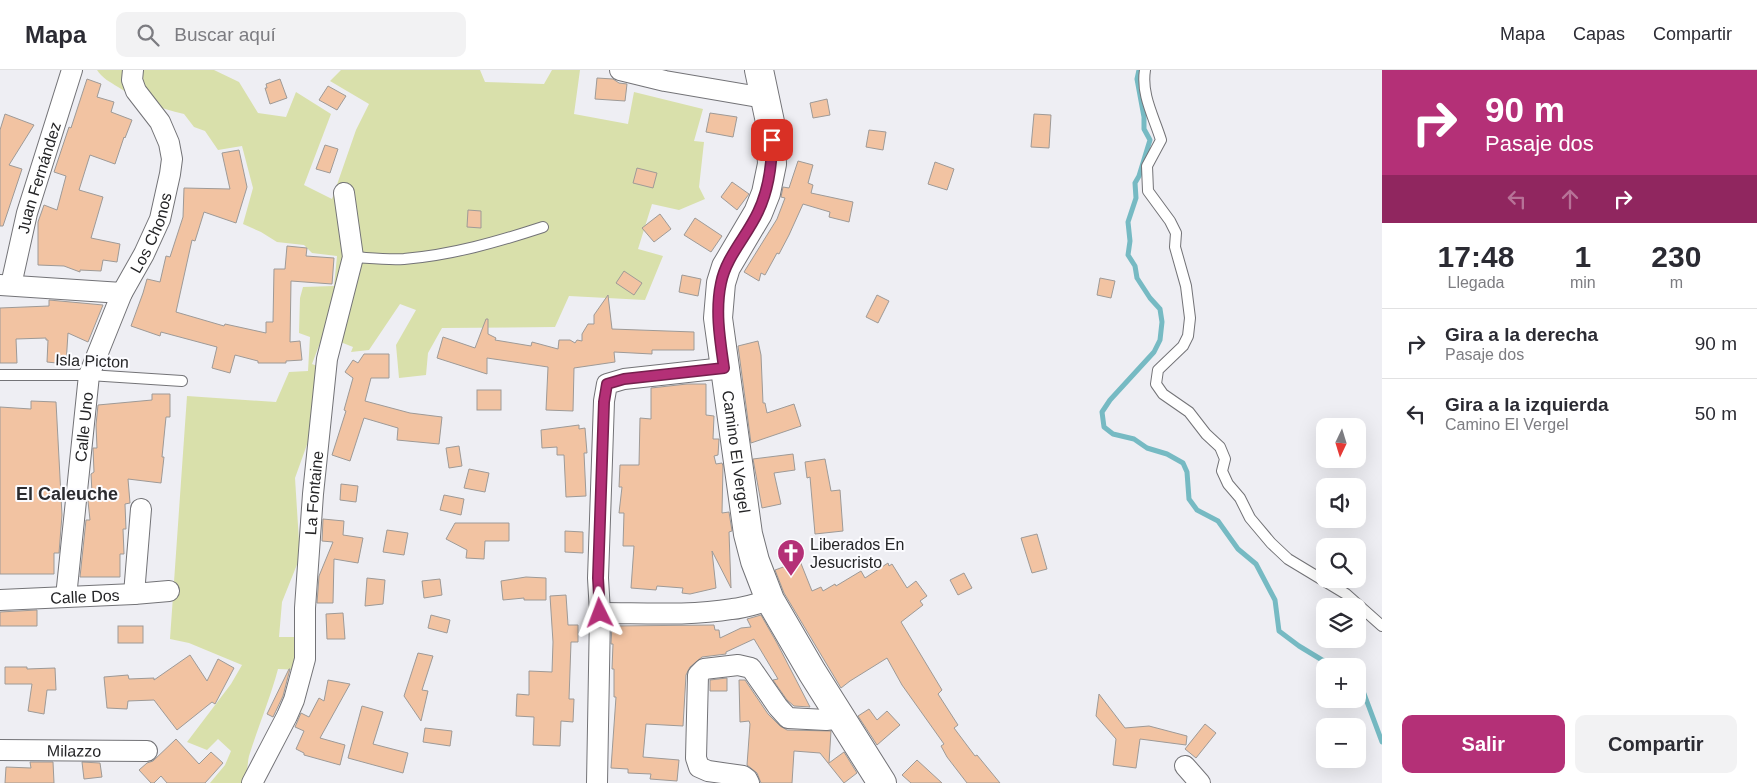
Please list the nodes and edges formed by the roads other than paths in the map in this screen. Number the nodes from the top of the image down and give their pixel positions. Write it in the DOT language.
graph roads {
  1 [pos="72,70"];
  2 [pos="133,70"];
  3 [pos="620,70"];
  4 [pos="758,70"];
  5 [pos="1145,70"];
  6 [pos="764,98"];
  7 [pos="344,193"];
  8 [pos="543,227"];
  9 [pos="353,257"];
  10 [pos="6,285"];
  11 [pos="122,293"];
  12 [pos="724,368"];
  13 [pos="0,374"];
  14 [pos="89,375"];
  15 [pos="182,381"];
  16 [pos="141,509"];
  17 [pos="169,591"];
  18 [pos="134,594"];
  19 [pos="66,597"];
  20 [pos="0,600"];
  21 [pos="770,600"];
  22 [pos="600,613"];
  23 [pos="1382,626"];
  24 [pos="840,718"];
  25 [pos="0,750"];
  26 [pos="148,751"];
  27 [pos="1185,766"];
  28 [pos="252,783"];
  29 [pos="597,783"];
  30 [pos="749,783"];
  31 [pos="882,783"];
  32 [pos="1200,783"];
  1 -- 10 [label="street, Juan Fernández"];
  2 -- 11 [label="street, Los Chonos"];
  3 -- 6 [label="street"];
  4 -- 6 [label="street, Camino El Vergel"];
  5 -- 23 [label="lane"];
  6 -- 12 [label="street, Camino El Vergel"];
  7 -- 9 [label="street, La Fontaine"];
  8 -- 9 [label="lane"];
  9 -- 28 [label="street, La Fontaine"];
  10 -- 11 [label="street, Los Chonos"];
  11 -- 14 [label="street, Calle Uno"];
  12 -- 21 [label="street, Camino El Vergel"];
  12 -- 22 [label="street"];
  13 -- 14 [label="lane, Isla Picton"];
  14 -- 15 [label="lane, Isla Picton"];
  14 -- 19 [label="street, Calle Uno"];
  16 -- 18 [label="street"];
  17 -- 18 [label="street, Calle Dos"];
  18 -- 19 [label="street, Calle Dos"];
  19 -- 20 [label="street, Calle Dos"];
  21 -- 22 [label="street"];
  21 -- 24 [label="street, Camino El Vergel"];
  22 -- 29 [label="street"];
  24 -- 30 [label="street"];
  24 -- 31 [label="street, Camino El Vergel"];
  25 -- 26 [label="street, Milazzo"];
  27 -- 32 [label="street"];
}
